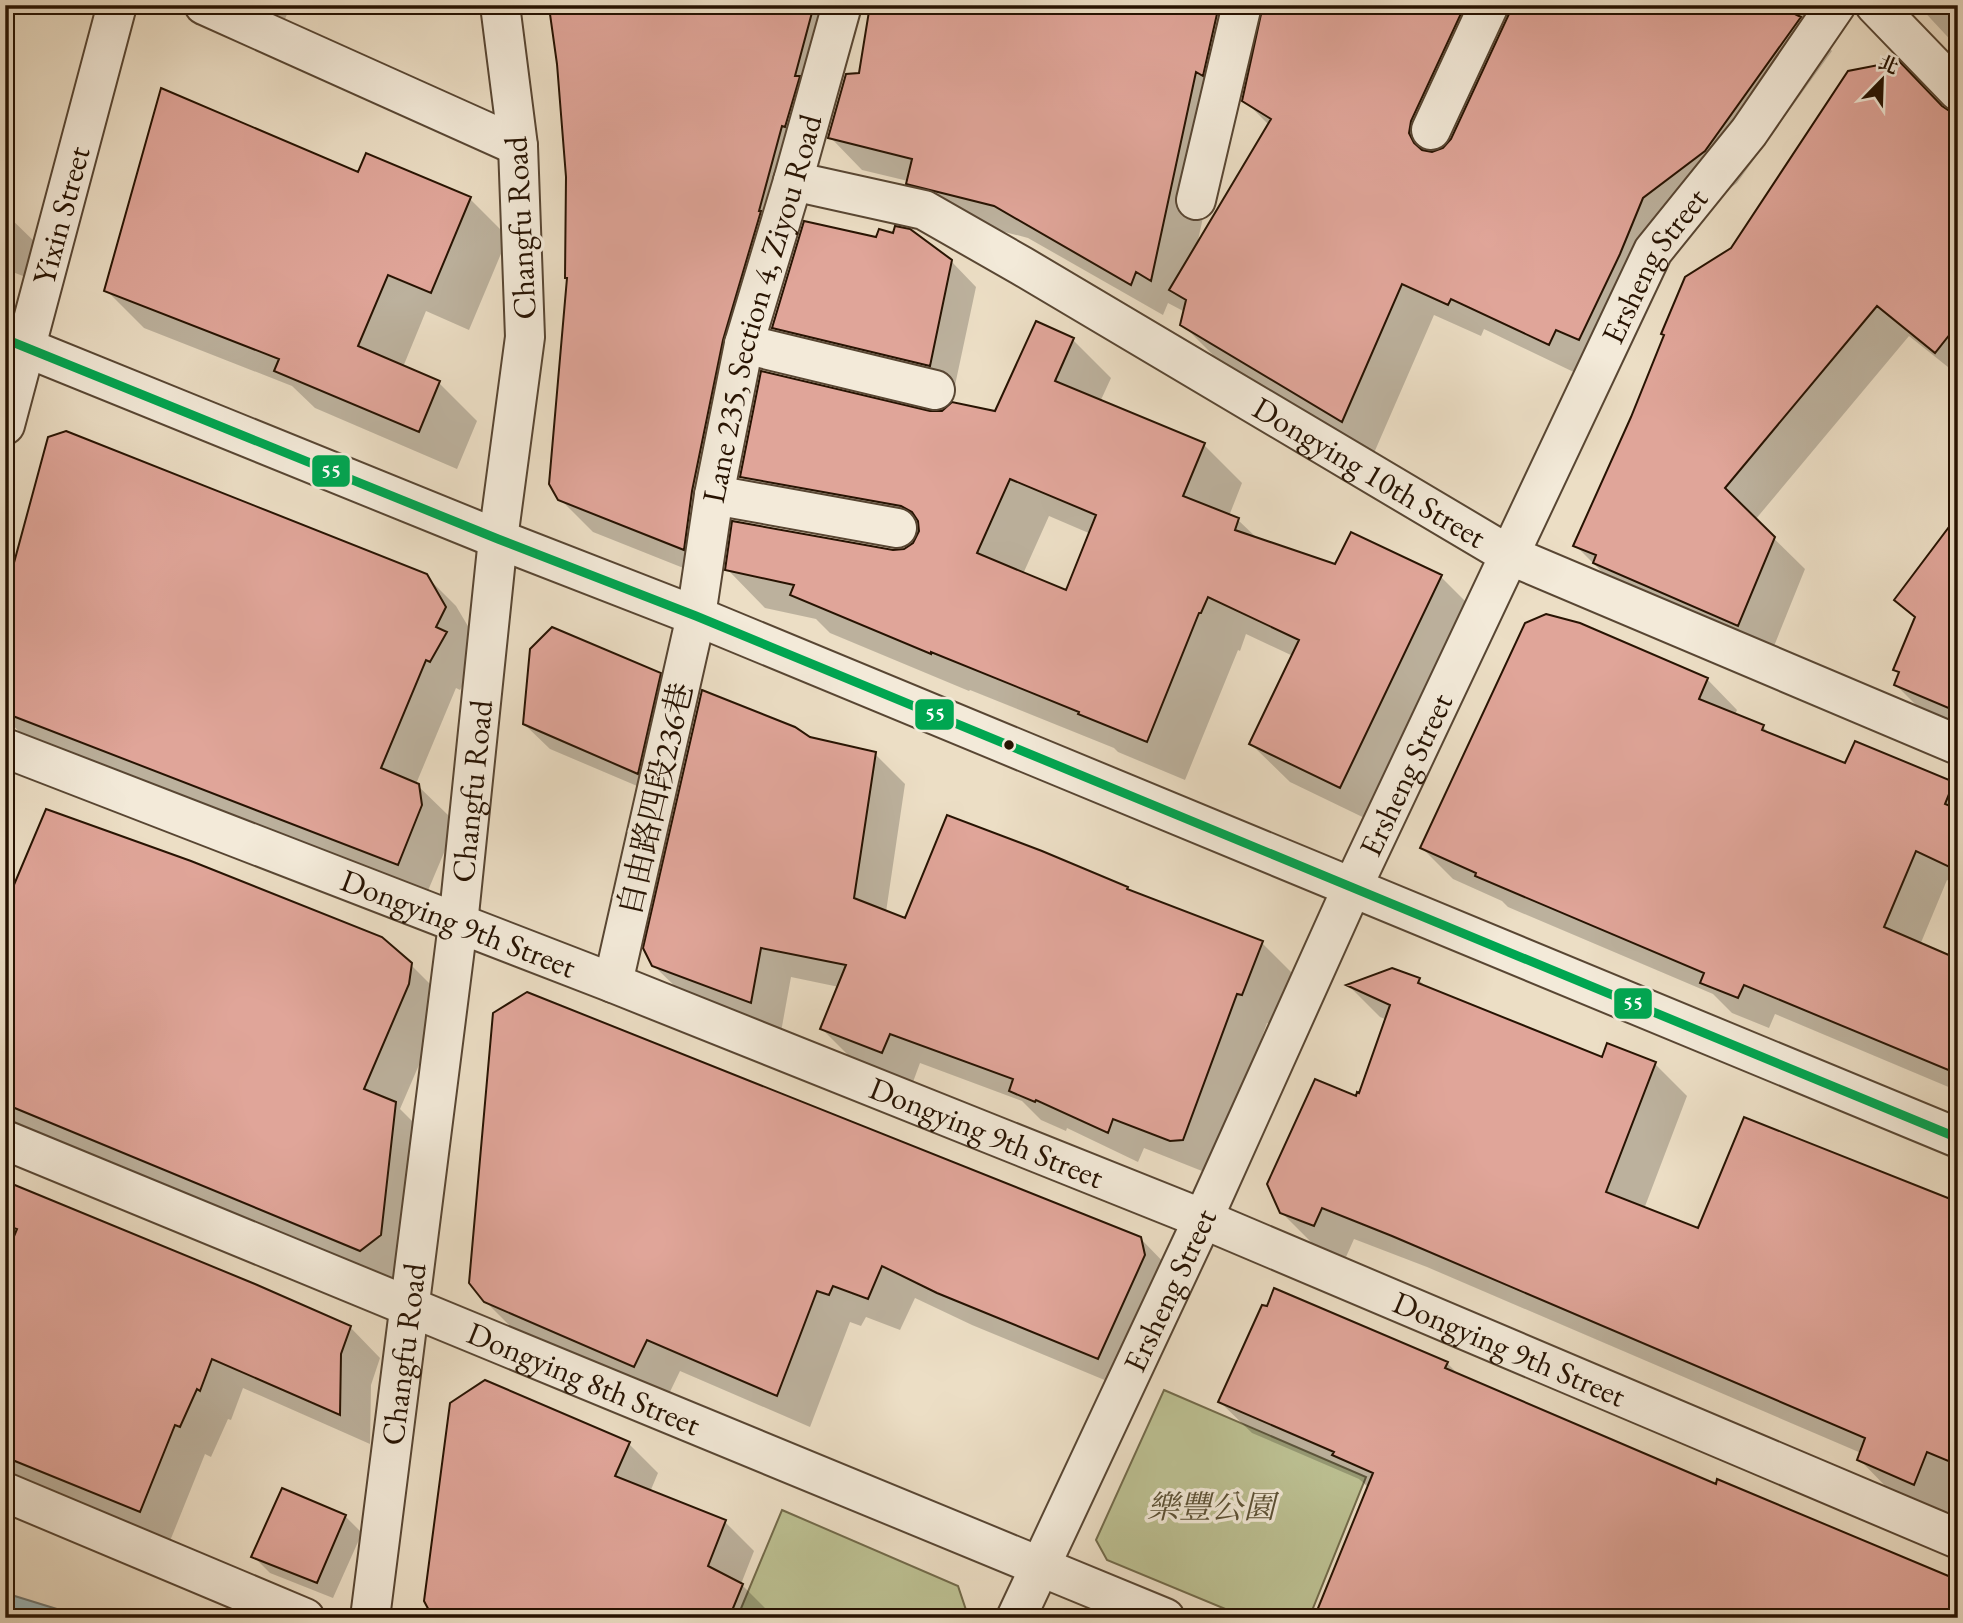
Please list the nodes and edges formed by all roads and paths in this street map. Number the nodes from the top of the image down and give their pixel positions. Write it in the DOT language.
graph roads {
  1 [pos="117,5"];
  2 [pos="204,5"];
  3 [pos="500,5"];
  4 [pos="842,5"];
  5 [pos="1242,5"];
  6 [pos="1489,5"];
  7 [pos="1836,5"];
  8 [pos="1875,5"];
  9 [pos="1958,91"];
  10 [pos="1431,130"];
  11 [pos="518,146"];
  12 [pos="793,181"];
  13 [pos="1196,200"];
  14 [pos="16,344"];
  15 [pos="744,344"];
  16 [pos="935,390"];
  17 [pos="5,425"];
  18 [pos="714,495"];
  19 [pos="897,528"];
  20 [pos="498,539"];
  21 [pos="1509,555"];
  22 [pos="696,616"];
  23 [pos="1958,745"];
  24 [pos="5,748"];
  25 [pos="1352,888"];
  26 [pos="458,925"];
  27 [pos="613,982"];
  28 [pos="1958,1138"];
  29 [pos="5,1140"];
  30 [pos="1203,1219"];
  31 [pos="408,1308"];
  32 [pos="5,1492"];
  33 [pos="1958,1539"];
  34 [pos="1039,1567"];
  35 [pos="305,1618"];
  36 [pos="370,1618"];
  37 [pos="1016,1618"];
  38 [pos="1165,1618"];
  1 -- 14 [label="street, Yixin Street"];
  2 -- 11 [label="street"];
  3 -- 11 [label="street, Changfu Road"];
  4 -- 12 [label="street, Lane 235, Section 4, Ziyou Road"];
  5 -- 13 [label="street"];
  6 -- 10 [label="street"];
  7 -- 21 [label="street, Ersheng Street"];
  8 -- 9 [label="street"];
  11 -- 20 [label="street, Changfu Road"];
  12 -- 15 [label="street, Lane 235, Section 4, Ziyou Road"];
  12 -- 21 [label="street, Dongying 10th Street"];
  14 -- 17 [label="street, Yixin Street"];
  14 -- 20 [label="street"];
  15 -- 16 [label="street"];
  15 -- 18 [label="street, Lane 235, Section 4, Ziyou Road"];
  18 -- 19 [label="street"];
  18 -- 22 [label="street, Lane 235, Section 4, Ziyou Road"];
  20 -- 22 [label="street"];
  20 -- 26 [label="street, Changfu Road"];
  21 -- 23 [label="street, Dongying 10th Street"];
  21 -- 25 [label="street, Ersheng Street"];
  22 -- 25 [label="street"];
  22 -- 27 [label="street, 自由路四段236巷"];
  24 -- 26 [label="street, Dongying 9th Street"];
  25 -- 28 [label="street"];
  25 -- 30 [label="street, Ersheng Street"];
  26 -- 27 [label="street, Dongying 9th Street"];
  26 -- 31 [label="street, Changfu Road"];
  27 -- 30 [label="street, Dongying 9th Street"];
  29 -- 31 [label="street, Dongying 8th Street"];
  30 -- 33 [label="street, Dongying 9th Street"];
  30 -- 34 [label="street, Ersheng Street"];
  31 -- 34 [label="street, Dongying 8th Street"];
  31 -- 36 [label="street, Changfu Road"];
  32 -- 35 [label="street"];
  34 -- 37 [label="street, Ersheng Street"];
  34 -- 38 [label="street, Dongying 8th Street"];
}
